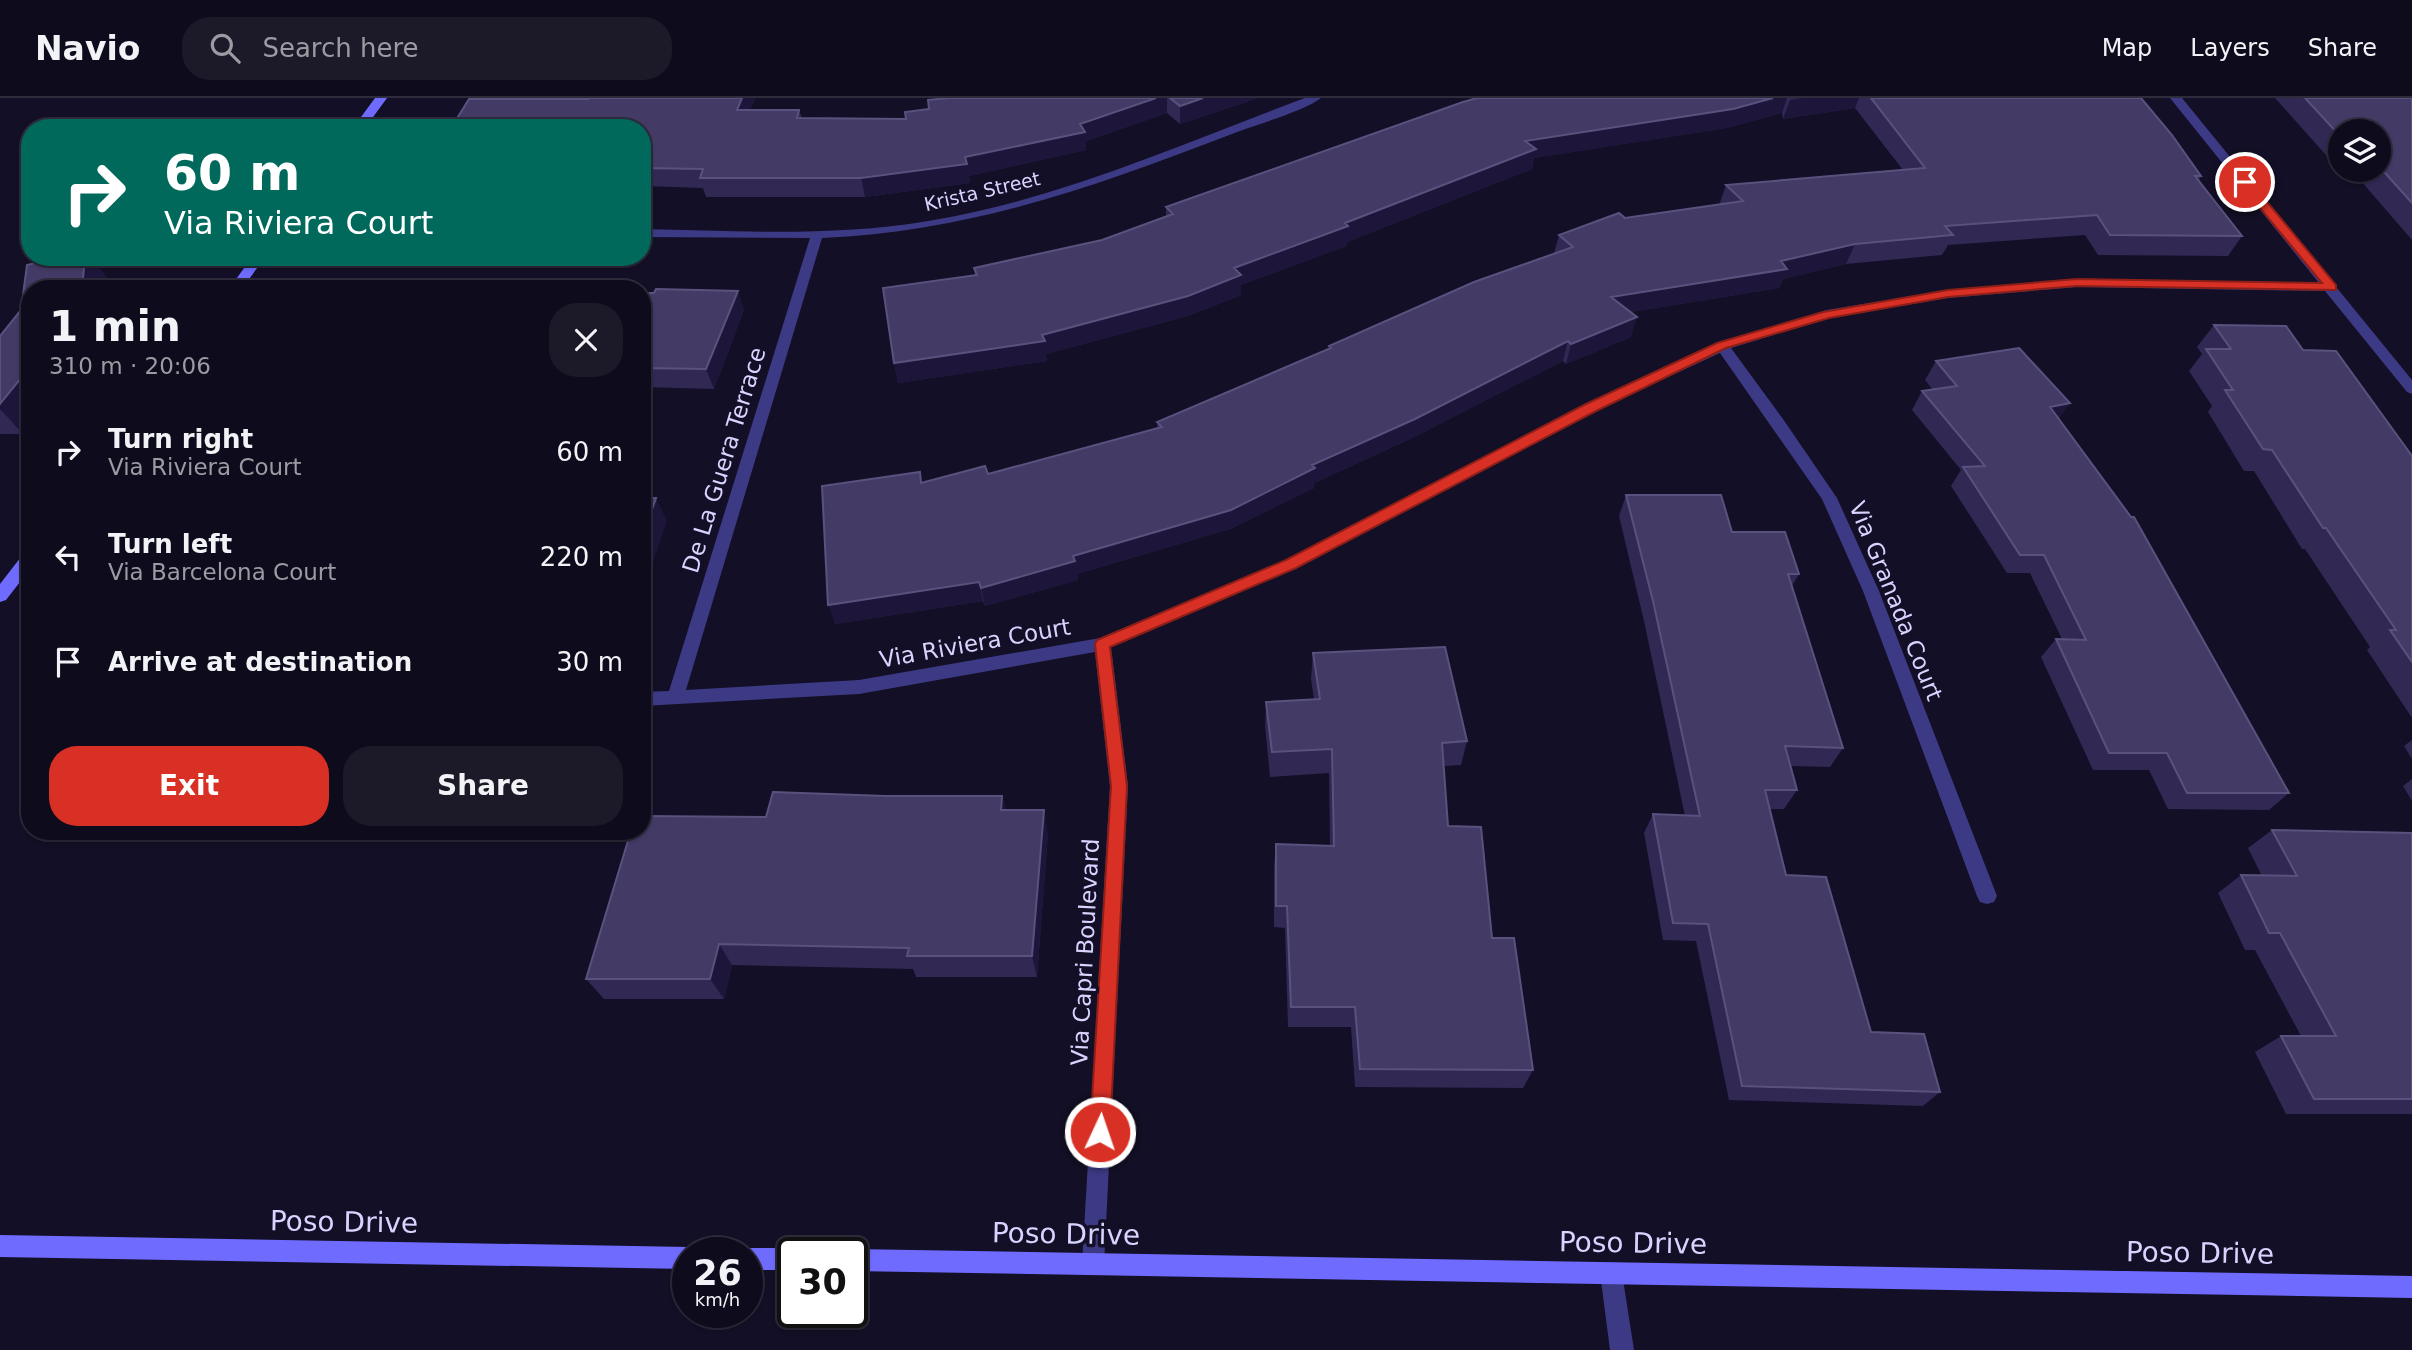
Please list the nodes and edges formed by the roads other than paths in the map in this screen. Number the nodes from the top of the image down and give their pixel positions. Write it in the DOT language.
graph roads {
  1 [pos="381,98"];
  2 [pos="1315,98"];
  3 [pos="2176,98"];
  4 [pos="366,119"];
  5 [pos="651,233"];
  6 [pos="817,235"];
  7 [pos="2332,287"];
  8 [pos="1722,346"];
  9 [pos="2412,389"];
  10 [pos="21,569"];
  11 [pos="0,596"];
  12 [pos="1102,644"];
  13 [pos="651,699"];
  14 [pos="675,699"];
  15 [pos="1987,896"];
  16 [pos="0,1246"];
  17 [pos="672,1258"];
  18 [pos="868,1260"];
  19 [pos="1093,1264"];
  20 [pos="1611,1273"];
  21 [pos="2412,1287"];
  22 [pos="1622,1350"];
  1 -- 4 [label="main road"];
  2 -- 6 [label="street, Krista Street"];
  3 -- 7 [label="street"];
  5 -- 6 [label="street, Krista Street"];
  6 -- 14 [label="street, De La Guera Terrace"];
  7 -- 8 [label="street, Via Riviera Court"];
  7 -- 9 [label="street"];
  8 -- 12 [label="street, Via Riviera Court"];
  8 -- 15 [label="street, Via Granada Court"];
  10 -- 11 [label="main road"];
  12 -- 14 [label="street, Via Riviera Court"];
  12 -- 19 [label="street, Via Capri Boulevard"];
  13 -- 14 [label="street, Via Riviera Court"];
  16 -- 17 [label="main road, Poso Drive"];
  18 -- 19 [label="main road, Poso Drive"];
  19 -- 20 [label="main road, Poso Drive"];
  20 -- 21 [label="main road, Poso Drive"];
  20 -- 22 [label="street"];
}
